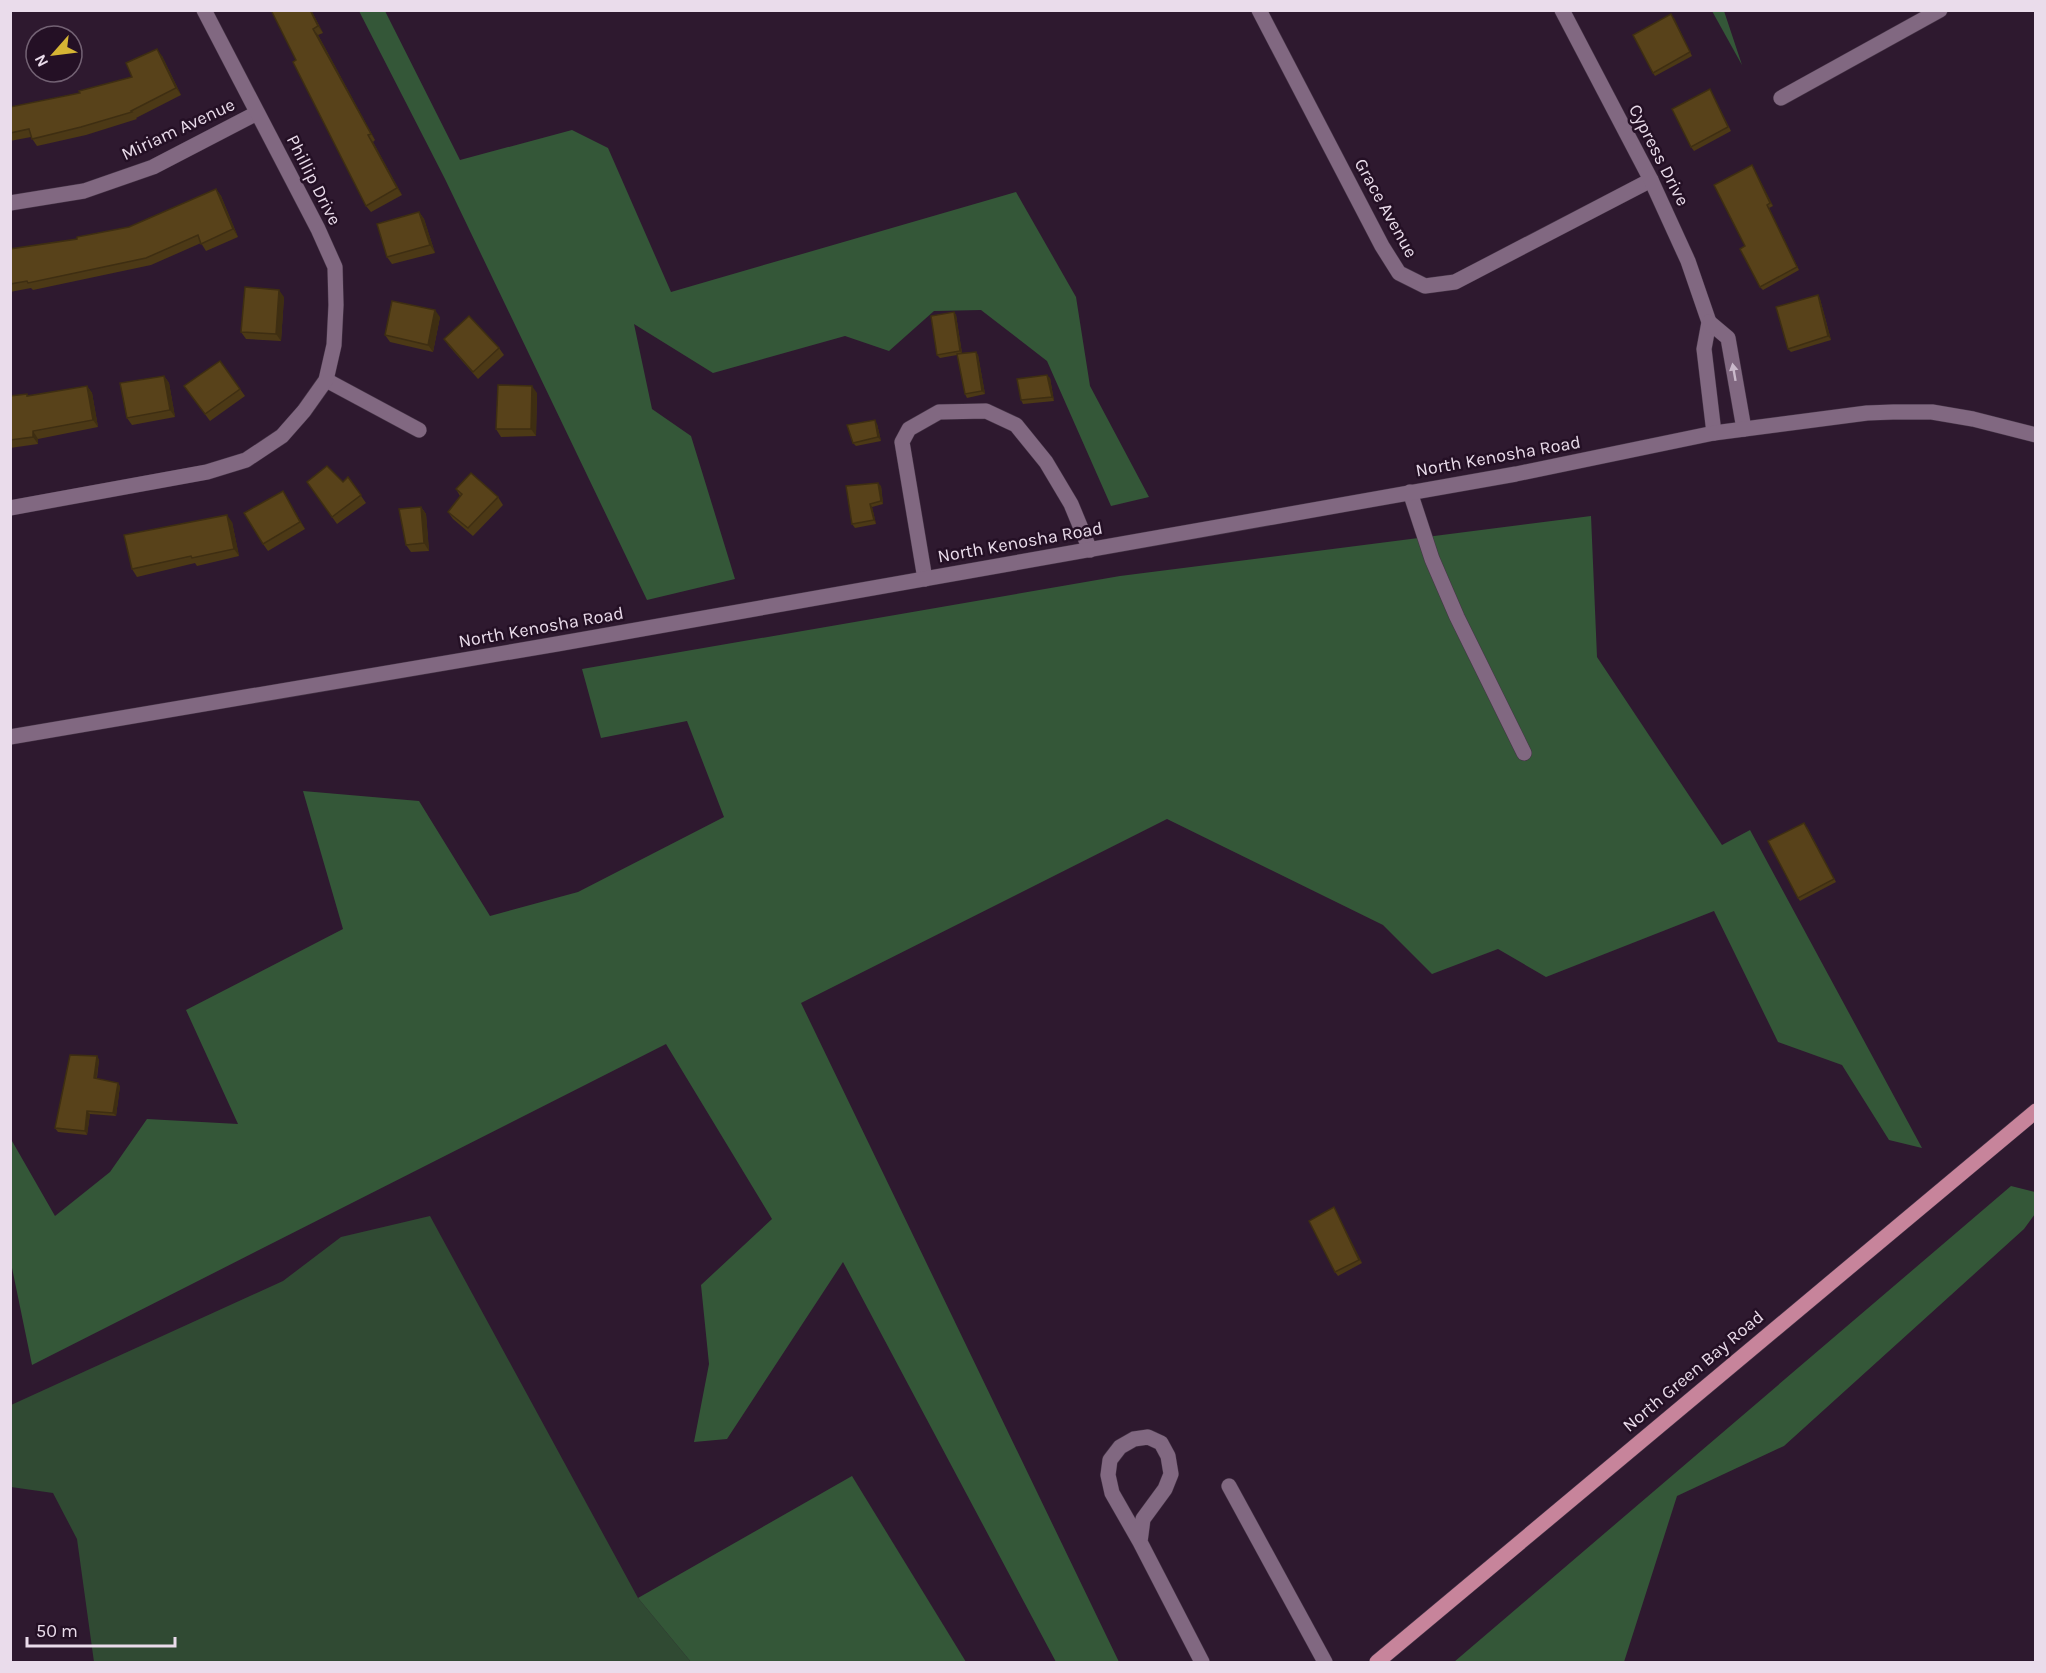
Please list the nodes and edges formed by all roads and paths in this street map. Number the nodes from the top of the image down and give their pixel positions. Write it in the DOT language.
graph roads {
  1 [pos="204,10"];
  2 [pos="1259,10"];
  3 [pos="1562,10"];
  4 [pos="1940,10"];
  5 [pos="1781,98"];
  6 [pos="257,113"];
  7 [pos="1651,180"];
  8 [pos="10,203"];
  9 [pos="1709,322"];
  10 [pos="326,380"];
  11 [pos="1744,429"];
  12 [pos="419,430"];
  13 [pos="1714,433"];
  14 [pos="2036,435"];
  15 [pos="1410,492"];
  16 [pos="10,508"];
  17 [pos="1090,550"];
  18 [pos="925,579"];
  19 [pos="10,737"];
  20 [pos="1524,753"];
  21 [pos="2036,1111"];
  22 [pos="1229,1486"];
  23 [pos="1140,1542"];
  24 [pos="1202,1662"];
  25 [pos="1324,1662"];
  26 [pos="1377,1662"];
  1 -- 6 [label="street, Phillip Drive"];
  2 -- 7 [label="street, Grace Avenue"];
  3 -- 7 [label="street, Cypress Drive"];
  4 -- 5 [label="street"];
  6 -- 8 [label="street, Miriam Avenue"];
  6 -- 10 [label="street, Phillip Drive"];
  7 -- 9 [label="street, Cypress Drive"];
  11 -- 9 [label="street, Cypress Drive, one-way"];
  9 -- 13 [label="street, Cypress Drive"];
  10 -- 12 [label="street"];
  10 -- 16 [label="street, Phillip Drive"];
  11 -- 13 [label="street, North Kenosha Road"];
  11 -- 14 [label="street, North Kenosha Road"];
  13 -- 15 [label="street, North Kenosha Road"];
  15 -- 17 [label="street, North Kenosha Road"];
  15 -- 20 [label="street"];
  17 -- 18 [label="street, North Kenosha Road"];
  17 -- 18 [label="street"];
  18 -- 19 [label="street, North Kenosha Road"];
  21 -- 26 [label="main road, North Green Bay Road"];
  22 -- 25 [label="street"];
  23 -- 23 [label="street"];
  23 -- 24 [label="street"];
}
